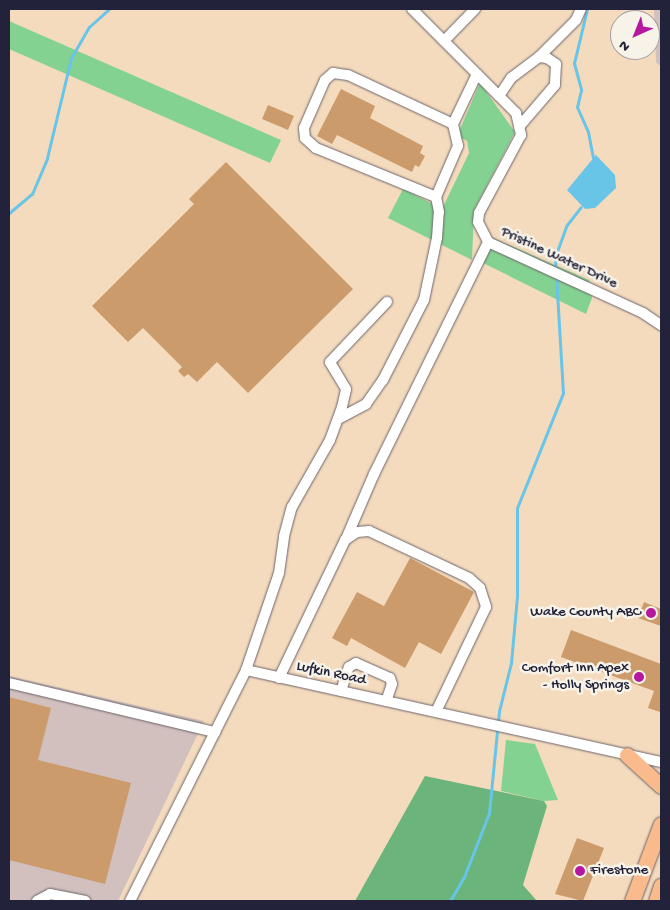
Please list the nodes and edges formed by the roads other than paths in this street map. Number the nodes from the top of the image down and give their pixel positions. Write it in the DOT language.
graph roads {
  1 [pos="412,9"];
  2 [pos="475,9"];
  3 [pos="581,9"];
  4 [pos="444,41"];
  5 [pos="539,57"];
  6 [pos="477,74"];
  7 [pos="499,96"];
  8 [pos="453,124"];
  9 [pos="519,126"];
  10 [pos="436,197"];
  11 [pos="488,242"];
  12 [pos="386,302"];
  13 [pos="661,325"];
  14 [pos="338,419"];
  15 [pos="345,540"];
  16 [pos="246,670"];
  17 [pos="279,678"];
  18 [pos="9,684"];
  19 [pos="341,691"];
  20 [pos="386,701"];
  21 [pos="436,712"];
  22 [pos="215,732"];
  23 [pos="627,755"];
  24 [pos="661,762"];
  25 [pos="661,786"];
  26 [pos="661,824"];
  27 [pos="661,886"];
  28 [pos="37,901"];
  29 [pos="85,901"];
  30 [pos="130,901"];
  31 [pos="632,901"];
  32 [pos="656,901"];
  1 -- 4 [label="street"];
  2 -- 4 [label="street"];
  3 -- 5 [label="street"];
  4 -- 6 [label="street"];
  5 -- 7 [label="street"];
  5 -- 9 [label="street"];
  6 -- 7 [label="street"];
  6 -- 8 [label="street"];
  7 -- 9 [label="street"];
  8 -- 10 [label="street"];
  8 -- 10 [label="street"];
  9 -- 11 [label="street, Pristine Water Drive"];
  10 -- 14 [label="street"];
  11 -- 13 [label="street, Pristine Water Drive"];
  11 -- 15 [label="street"];
  12 -- 14 [label="street"];
  14 -- 16 [label="street"];
  15 -- 17 [label="street"];
  15 -- 21 [label="street"];
  16 -- 17 [label="street, Lufkin Road"];
  16 -- 22 [label="street"];
  17 -- 19 [label="street, Lufkin Road"];
  18 -- 22 [label="street"];
  19 -- 20 [label="street, Lufkin Road"];
  19 -- 20 [label="street"];
  20 -- 21 [label="street, Lufkin Road"];
  21 -- 23 [label="street, Lufkin Road"];
  22 -- 30 [label="street"];
  23 -- 24 [label="street, Lufkin Road"];
  23 -- 25 [label="highway"];
  26 -- 31 [label="highway"];
  27 -- 32 [label="highway"];
  28 -- 29 [label="street"];
}
